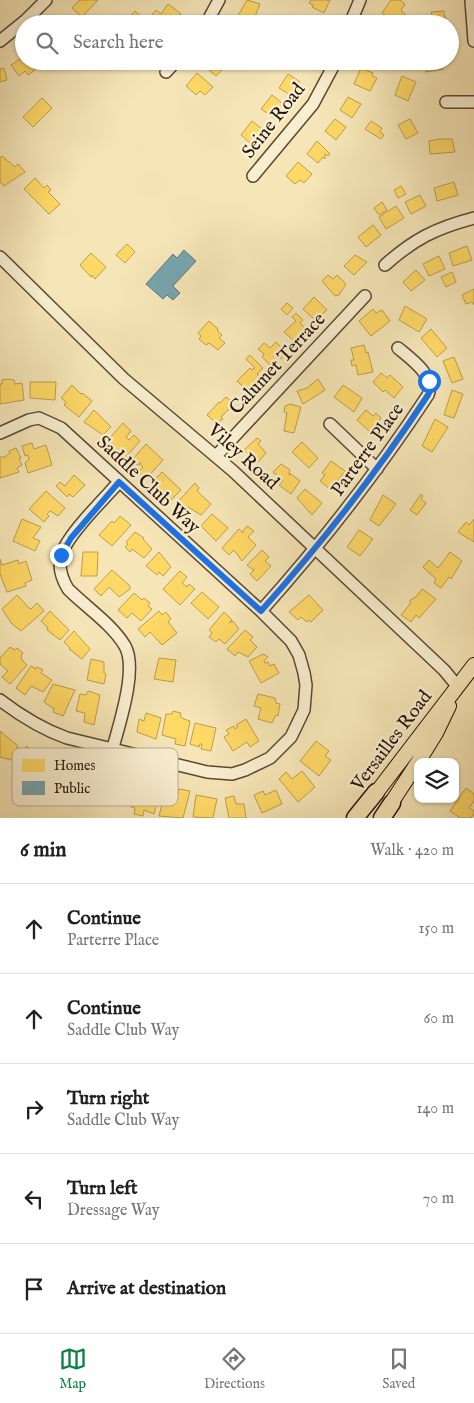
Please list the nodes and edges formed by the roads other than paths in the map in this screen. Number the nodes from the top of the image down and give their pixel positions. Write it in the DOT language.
graph roads {
  1 [pos="46,0"];
  2 [pos="219,0"];
  3 [pos="360,0"];
  4 [pos="472,0"];
  5 [pos="31,15"];
  6 [pos="211,15"];
  7 [pos="354,15"];
  8 [pos="15,28"];
  9 [pos="0,40"];
  10 [pos="474,41"];
  11 [pos="331,70"];
  12 [pos="446,102"];
  13 [pos="474,102"];
  14 [pos="253,176"];
  15 [pos="474,218"];
  16 [pos="0,257"];
  17 [pos="385,265"];
  18 [pos="365,296"];
  19 [pos="398,348"];
  20 [pos="330,424"];
  21 [pos="0,433"];
  22 [pos="216,456"];
  23 [pos="377,469"];
  24 [pos="119,482"];
  25 [pos="316,549"];
  26 [pos="261,611"];
  27 [pos="474,665"];
  28 [pos="458,687"];
  29 [pos="0,700"];
  30 [pos="102,748"];
  31 [pos="113,748"];
  32 [pos="420,758"];
  33 [pos="178,766"];
  34 [pos="414,768"];
  35 [pos="376,792"];
  36 [pos="392,802"];
  37 [pos="356,818"];
  38 [pos="382,818"];
  1 -- 5 [label="street"];
  2 -- 6 [label="street"];
  3 -- 7 [label="street"];
  4 -- 10 [label="street"];
  8 -- 9 [label="street"];
  11 -- 14 [label="street, Seine Road"];
  12 -- 13 [label="street"];
  15 -- 17 [label="street"];
  16 -- 22 [label="street, Viley Road"];
  18 -- 22 [label="street, Calumet Terrace"];
  19 -- 23 [label="street, Parterre Place"];
  20 -- 23 [label="street"];
  21 -- 24 [label="street, Saddle Club Way"];
  22 -- 25 [label="street, Viley Road"];
  23 -- 25 [label="street, Parterre Place"];
  24 -- 26 [label="street, Saddle Club Way"];
  24 -- 31 [label="street"];
  25 -- 26 [label="street"];
  25 -- 28 [label="street, Viley Road"];
  26 -- 33 [label="street, Saddle Club Way"];
  27 -- 28 [label="main road, Versailles Road"];
  28 -- 32 [label="main road, Versailles Road"];
  28 -- 35 [label="main road, Versailles Road"];
  29 -- 30 [label="street, Saddle Club Way"];
  34 -- 36 [label="main road, Versailles Road"];
  35 -- 37 [label="highway"];
  36 -- 38 [label="highway"];
}
